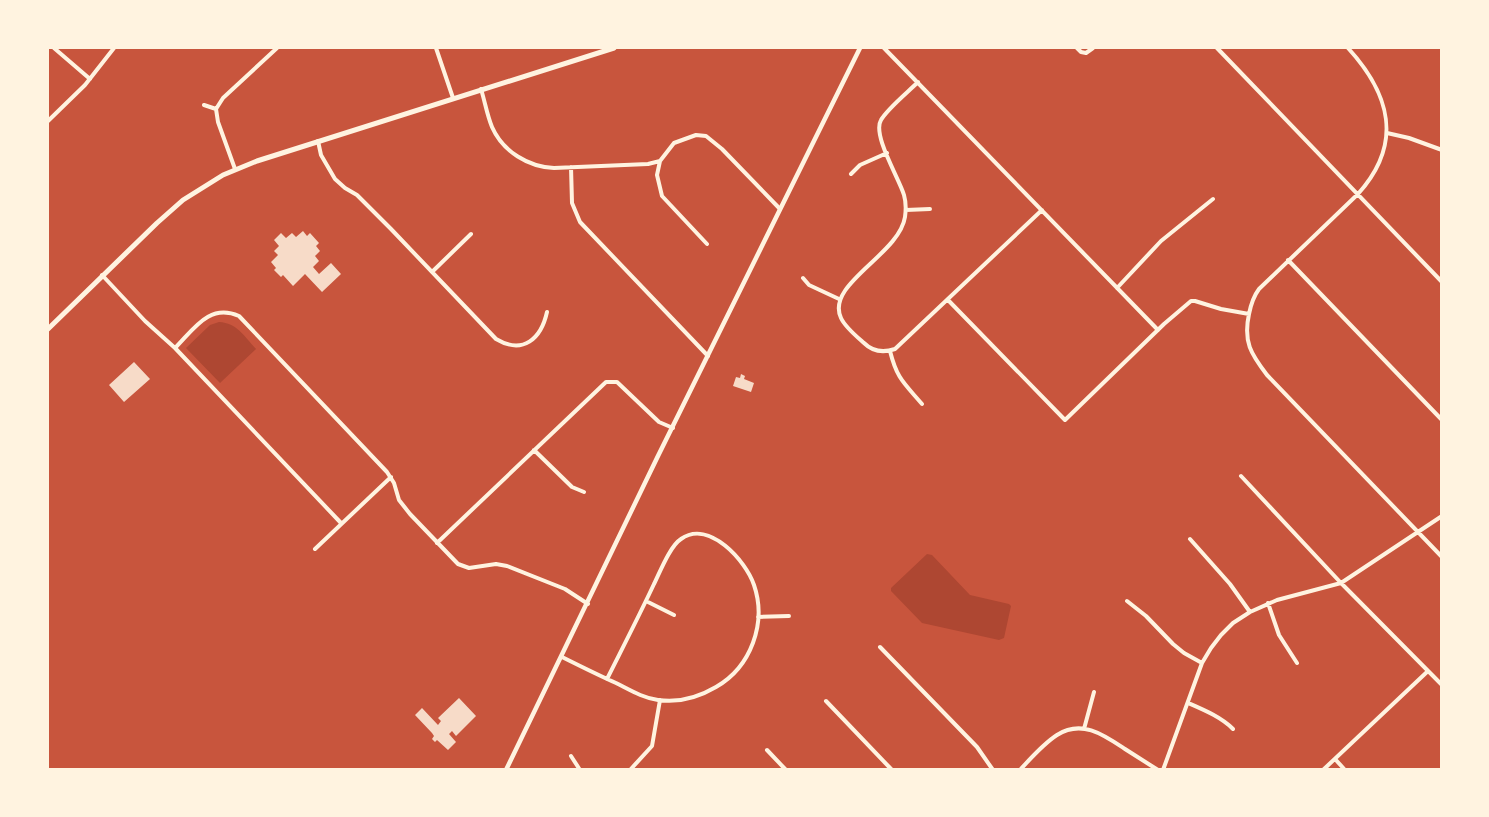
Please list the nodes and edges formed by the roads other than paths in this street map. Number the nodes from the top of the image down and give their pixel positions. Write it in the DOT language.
graph roads {
  1 [pos="54,48"];
  2 [pos="114,48"];
  3 [pos="277,48"];
  4 [pos="436,48"];
  5 [pos="614,48"];
  6 [pos="860,48"];
  7 [pos="884,48"];
  8 [pos="1077,48"];
  9 [pos="1093,48"];
  10 [pos="1217,48"];
  11 [pos="1348,48"];
  12 [pos="90,79"];
  13 [pos="918,82"];
  14 [pos="481,89"];
  15 [pos="453,98"];
  16 [pos="204,105"];
  17 [pos="216,109"];
  18 [pos="48,121"];
  19 [pos="1387,133"];
  20 [pos="318,142"];
  21 [pos="1441,149"];
  22 [pos="887,153"];
  23 [pos="660,161"];
  24 [pos="571,167"];
  25 [pos="236,169"];
  26 [pos="851,174"];
  27 [pos="1358,194"];
  28 [pos="1213,198"];
  29 [pos="780,209"];
  30 [pos="930,209"];
  31 [pos="906,210"];
  32 [pos="1042,210"];
  33 [pos="471,234"];
  34 [pos="707,244"];
  35 [pos="1288,260"];
  36 [pos="432,272"];
  37 [pos="102,275"];
  38 [pos="803,278"];
  39 [pos="1442,282"];
  40 [pos="1117,288"];
  41 [pos="840,299"];
  42 [pos="948,300"];
  43 [pos="547,312"];
  44 [pos="1249,314"];
  45 [pos="48,329"];
  46 [pos="1158,330"];
  47 [pos="175,348"];
  48 [pos="890,351"];
  49 [pos="708,356"];
  50 [pos="922,404"];
  51 [pos="1442,420"];
  52 [pos="673,428"];
  53 [pos="534,450"];
  54 [pos="1241,476"];
  55 [pos="391,477"];
  56 [pos="584,492"];
  57 [pos="1442,516"];
  58 [pos="342,524"];
  59 [pos="1418,532"];
  60 [pos="1190,539"];
  61 [pos="437,543"];
  62 [pos="315,549"];
  63 [pos="1442,556"];
  64 [pos="1341,583"];
  65 [pos="646,601"];
  66 [pos="1127,601"];
  67 [pos="1268,603"];
  68 [pos="588,604"];
  69 [pos="1250,612"];
  70 [pos="674,615"];
  71 [pos="789,616"];
  72 [pos="758,617"];
  73 [pos="880,647"];
  74 [pos="562,657"];
  75 [pos="1202,663"];
  76 [pos="1297,663"];
  77 [pos="1428,671"];
  78 [pos="607,679"];
  79 [pos="1442,685"];
  80 [pos="1094,692"];
  81 [pos="660,700"];
  82 [pos="826,701"];
  83 [pos="1188,703"];
  84 [pos="1084,728"];
  85 [pos="1233,729"];
  86 [pos="767,750"];
  87 [pos="571,756"];
  88 [pos="1334,758"];
  89 [pos="506,770"];
  90 [pos="580,770"];
  91 [pos="630,770"];
  92 [pos="786,770"];
  93 [pos="892,770"];
  94 [pos="993,770"];
  95 [pos="1020,770"];
  96 [pos="1158,770"];
  97 [pos="1162,770"];
  98 [pos="1323,770"];
  99 [pos="1345,770"];
  1 -- 12 [label="street"];
  2 -- 12 [label="street"];
  3 -- 17 [label="street"];
  4 -- 15 [label="street"];
  5 -- 14 [label="main road"];
  6 -- 29 [label="street"];
  7 -- 13 [label="street"];
  8 -- 9 [label="street"];
  10 -- 27 [label="street"];
  11 -- 19 [label="street"];
  12 -- 18 [label="street"];
  13 -- 22 [label="street"];
  13 -- 32 [label="street"];
  14 -- 15 [label="main road"];
  14 -- 24 [label="street"];
  15 -- 20 [label="main road"];
  16 -- 17 [label="street"];
  17 -- 25 [label="street"];
  19 -- 21 [label="street"];
  19 -- 27 [label="street"];
  20 -- 25 [label="main road"];
  20 -- 36 [label="street"];
  22 -- 26 [label="street"];
  22 -- 31 [label="street"];
  23 -- 24 [label="street"];
  23 -- 29 [label="street"];
  23 -- 34 [label="street"];
  24 -- 49 [label="street"];
  25 -- 37 [label="main road"];
  27 -- 35 [label="street"];
  27 -- 39 [label="street"];
  28 -- 40 [label="street"];
  29 -- 49 [label="street"];
  30 -- 31 [label="street"];
  31 -- 41 [label="street"];
  32 -- 40 [label="street"];
  32 -- 42 [label="street"];
  33 -- 36 [label="street"];
  35 -- 44 [label="street"];
  35 -- 51 [label="street"];
  36 -- 43 [label="street"];
  37 -- 45 [label="main road"];
  37 -- 47 [label="street"];
  38 -- 41 [label="street"];
  40 -- 46 [label="street"];
  41 -- 48 [label="street"];
  42 -- 46 [label="street"];
  42 -- 48 [label="street"];
  44 -- 46 [label="street"];
  44 -- 59 [label="street"];
  47 -- 55 [label="street"];
  47 -- 58 [label="street"];
  48 -- 50 [label="street"];
  49 -- 52 [label="street"];
  52 -- 53 [label="street"];
  52 -- 68 [label="street"];
  53 -- 56 [label="street"];
  53 -- 61 [label="street"];
  54 -- 64 [label="street"];
  55 -- 58 [label="street"];
  55 -- 61 [label="street"];
  57 -- 59 [label="street"];
  58 -- 62 [label="street"];
  59 -- 63 [label="street"];
  59 -- 64 [label="street"];
  60 -- 69 [label="street"];
  61 -- 68 [label="street"];
  64 -- 67 [label="street"];
  64 -- 77 [label="street"];
  65 -- 70 [label="street"];
  65 -- 72 [label="street"];
  65 -- 78 [label="street"];
  66 -- 75 [label="street"];
  67 -- 69 [label="street"];
  67 -- 76 [label="street"];
  68 -- 74 [label="street"];
  69 -- 75 [label="street"];
  71 -- 72 [label="street"];
  72 -- 81 [label="street"];
  73 -- 94 [label="street"];
  74 -- 78 [label="street"];
  74 -- 89 [label="street"];
  75 -- 83 [label="street"];
  77 -- 79 [label="street"];
  77 -- 88 [label="street"];
  78 -- 81 [label="street"];
  80 -- 84 [label="street"];
  81 -- 91 [label="street"];
  82 -- 93 [label="street"];
  83 -- 85 [label="street"];
  83 -- 97 [label="street"];
  84 -- 95 [label="street"];
  84 -- 96 [label="street"];
  86 -- 92 [label="street"];
  87 -- 90 [label="street"];
  88 -- 98 [label="street"];
  88 -- 99 [label="street"];
}
